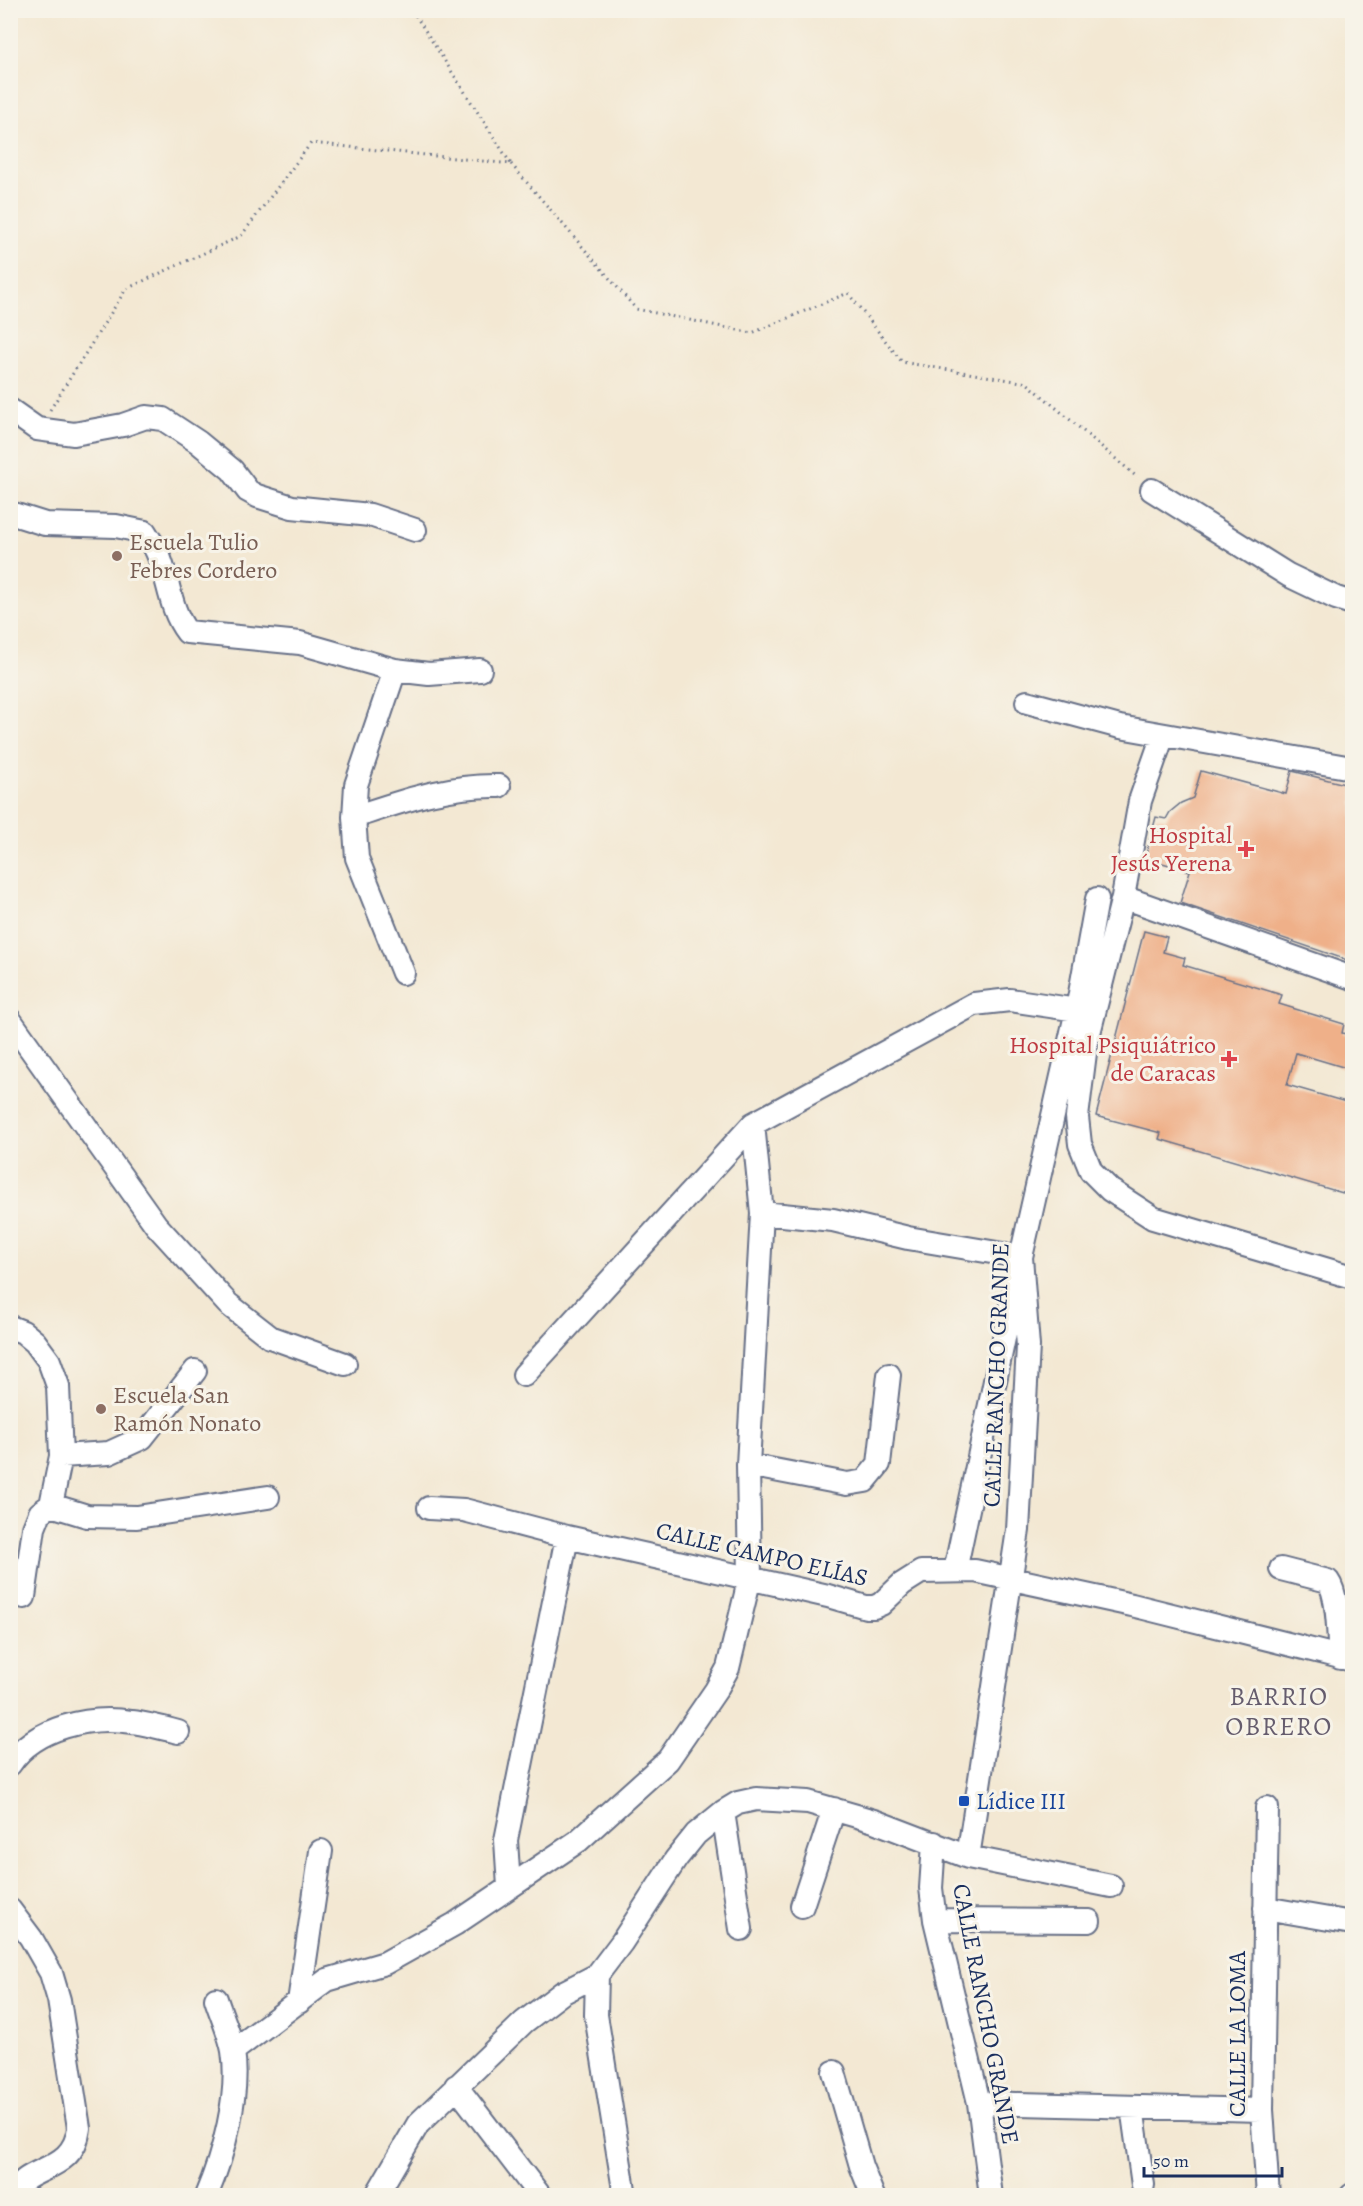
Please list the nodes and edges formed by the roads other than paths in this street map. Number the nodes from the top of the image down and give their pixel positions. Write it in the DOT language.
graph roads {
  1 [pos="10,410"];
  2 [pos="1152,489"];
  3 [pos="10,513"];
  4 [pos="415,530"];
  5 [pos="1353,603"];
  6 [pos="395,670"];
  7 [pos="480,670"];
  8 [pos="1027,702"];
  9 [pos="1163,735"];
  10 [pos="1353,768"];
  11 [pos="499,786"];
  12 [pos="354,818"];
  13 [pos="1123,897"];
  14 [pos="1097,899"];
  15 [pos="403,973"];
  16 [pos="1353,978"];
  17 [pos="1077,1010"];
  18 [pos="10,1020"];
  19 [pos="753,1124"];
  20 [pos="762,1213"];
  21 [pos="1021,1257"];
  22 [pos="1353,1277"];
  23 [pos="10,1327"];
  24 [pos="345,1364"];
  25 [pos="195,1371"];
  26 [pos="524,1375"];
  27 [pos="889,1375"];
  28 [pos="61,1456"];
  29 [pos="748,1465"];
  30 [pos="268,1497"];
  31 [pos="51,1505"];
  32 [pos="429,1508"];
  33 [pos="567,1537"];
  34 [pos="1281,1569"];
  35 [pos="955,1571"];
  36 [pos="750,1577"];
  37 [pos="1010,1578"];
  38 [pos="24,1597"];
  39 [pos="1346,1659"];
  40 [pos="178,1732"];
  41 [pos="10,1764"];
  42 [pos="1267,1808"];
  43 [pos="834,1809"];
  44 [pos="723,1812"];
  45 [pos="934,1843"];
  46 [pos="321,1851"];
  47 [pos="968,1857"];
  48 [pos="1111,1886"];
  49 [pos="509,1887"];
  50 [pos="802,1906"];
  51 [pos="1265,1908"];
  52 [pos="10,1910"];
  53 [pos="935,1920"];
  54 [pos="1089,1921"];
  55 [pos="1353,1923"];
  56 [pos="741,1929"];
  57 [pos="597,1975"];
  58 [pos="216,1999"];
  59 [pos="298,2002"];
  60 [pos="233,2051"];
  61 [pos="834,2072"];
  62 [pos="456,2086"];
  63 [pos="979,2103"];
  64 [pos="1132,2107"];
  65 [pos="1262,2110"];
  66 [pos="1143,2185"];
  67 [pos="384,2192"];
  68 [pos="12,2196"];
  69 [pos="206,2196"];
  70 [pos="540,2196"];
  71 [pos="625,2196"];
  72 [pos="873,2196"];
  73 [pos="992,2196"];
  74 [pos="1268,2196"];
  1 -- 4 [label="street"];
  2 -- 5 [label="street"];
  3 -- 6 [label="street"];
  6 -- 7 [label="street"];
  6 -- 12 [label="street"];
  8 -- 9 [label="street"];
  9 -- 10 [label="street"];
  9 -- 13 [label="street"];
  11 -- 12 [label="street"];
  12 -- 15 [label="street"];
  13 -- 16 [label="street"];
  13 -- 22 [label="street"];
  14 -- 17 [label="street, CALLE RANCHO GRANDE"];
  17 -- 19 [label="street"];
  17 -- 21 [label="street, CALLE RANCHO GRANDE"];
  18 -- 24 [label="street"];
  19 -- 20 [label="street"];
  19 -- 26 [label="street"];
  20 -- 21 [label="street"];
  20 -- 29 [label="street"];
  21 -- 35 [label="street"];
  21 -- 37 [label="street, CALLE RANCHO GRANDE"];
  23 -- 28 [label="street"];
  25 -- 28 [label="street"];
  27 -- 29 [label="street"];
  28 -- 31 [label="street"];
  29 -- 36 [label="street"];
  30 -- 31 [label="street"];
  31 -- 38 [label="street"];
  32 -- 33 [label="street, CALLE CAMPO ELÍAS"];
  33 -- 36 [label="street, CALLE CAMPO ELÍAS"];
  33 -- 49 [label="street"];
  34 -- 39 [label="street"];
  35 -- 36 [label="street, CALLE CAMPO ELÍAS"];
  35 -- 37 [label="street, CALLE CAMPO ELÍAS"];
  36 -- 49 [label="street"];
  37 -- 39 [label="street, CALLE CAMPO ELÍAS"];
  37 -- 47 [label="street, CALLE RANCHO GRANDE"];
  40 -- 41 [label="street"];
  42 -- 51 [label="street, CALLE LA LOMA"];
  43 -- 44 [label="street"];
  43 -- 45 [label="street"];
  43 -- 50 [label="street"];
  44 -- 56 [label="street"];
  44 -- 57 [label="street"];
  45 -- 47 [label="street"];
  45 -- 53 [label="street, CALLE RANCHO GRANDE"];
  46 -- 59 [label="street"];
  47 -- 48 [label="street"];
  49 -- 59 [label="street"];
  51 -- 55 [label="street"];
  51 -- 65 [label="street, CALLE LA LOMA"];
  52 -- 68 [label="street"];
  53 -- 54 [label="street"];
  53 -- 63 [label="street, CALLE RANCHO GRANDE"];
  57 -- 62 [label="street"];
  57 -- 71 [label="street"];
  58 -- 60 [label="street"];
  59 -- 60 [label="street"];
  60 -- 69 [label="street"];
  61 -- 72 [label="street"];
  62 -- 67 [label="street"];
  62 -- 70 [label="street"];
  63 -- 64 [label="street"];
  63 -- 73 [label="street, CALLE RANCHO GRANDE"];
  64 -- 65 [label="street"];
  64 -- 66 [label="street"];
  65 -- 74 [label="street, CALLE LA LOMA"];
}
